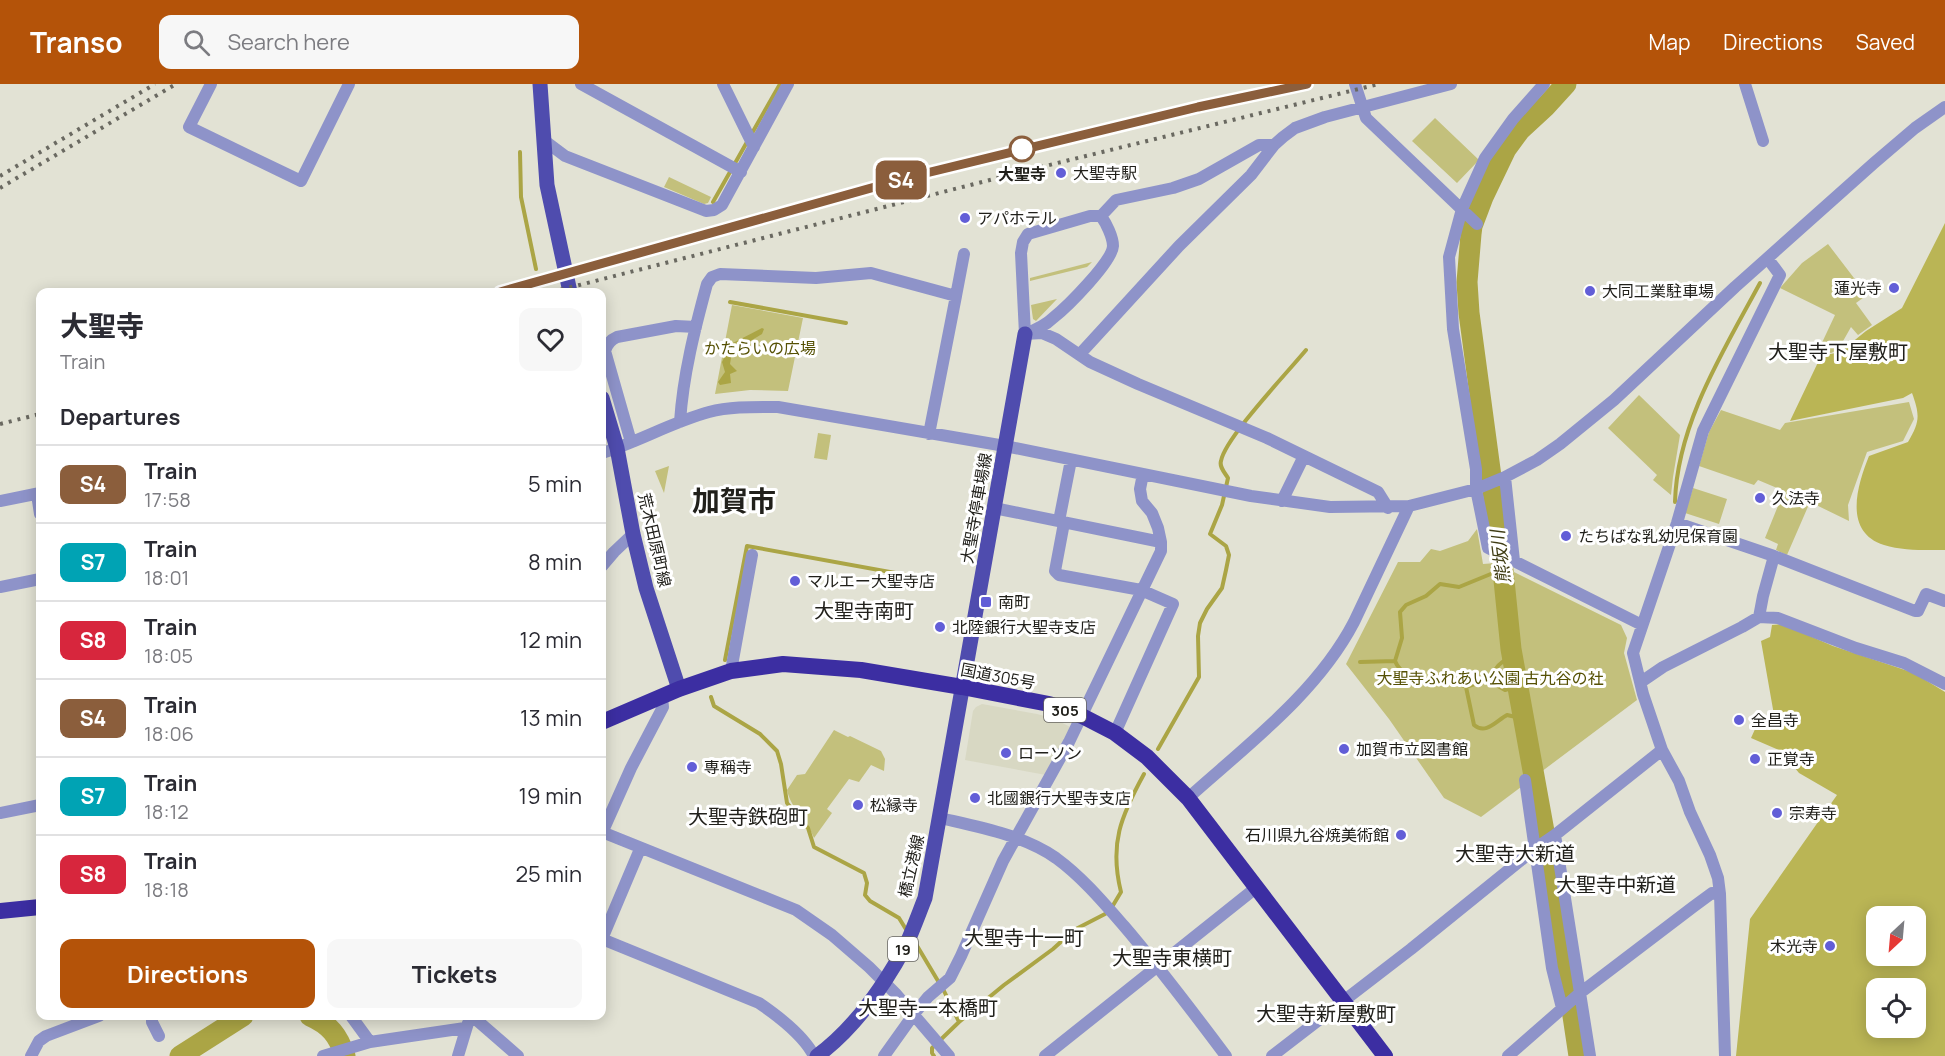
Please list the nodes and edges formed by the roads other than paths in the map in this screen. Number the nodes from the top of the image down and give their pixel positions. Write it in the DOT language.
graph roads {
  1 [pos="211,84"];
  2 [pos="349,84"];
  3 [pos="540,84"];
  4 [pos="581,84"];
  5 [pos="723,84"];
  6 [pos="788,84"];
  7 [pos="1355,84"];
  8 [pos="1451,84"];
  9 [pos="1544,84"];
  10 [pos="1745,84"];
  11 [pos="1945,107"];
  12 [pos="1363,108"];
  13 [pos="545,141"];
  14 [pos="1763,141"];
  15 [pos="1274,145"];
  16 [pos="754,147"];
  17 [pos="741,172"];
  18 [pos="1462,209"];
  19 [pos="1101,216"];
  20 [pos="1477,224"];
  21 [pos="964,254"];
  22 [pos="1768,259"];
  23 [pos="569,288"];
  24 [pos="956,296"];
  25 [pos="696,327"];
  26 [pos="1024,334"];
  27 [pos="606,346"];
  28 [pos="1080,354"];
  29 [pos="606,355"];
  30 [pos="606,407"];
  31 [pos="680,422"];
  32 [pos="929,434"];
  33 [pos="624,445"];
  34 [pos="1005,446"];
  35 [pos="606,452"];
  36 [pos="1304,456"];
  37 [pos="1071,460"];
  38 [pos="1143,474"];
  39 [pos="1503,478"];
  40 [pos="1476,489"];
  41 [pos="36,494"];
  42 [pos="0,501"];
  43 [pos="1282,501"];
  44 [pos="1409,506"];
  45 [pos="994,508"];
  46 [pos="1388,508"];
  47 [pos="1061,522"];
  48 [pos="1677,523"];
  49 [pos="633,534"];
  50 [pos="1161,542"];
  51 [pos="752,555"];
  52 [pos="1774,555"];
  53 [pos="1512,560"];
  54 [pos="606,561"];
  55 [pos="36,580"];
  56 [pos="0,587"];
  57 [pos="1141,590"];
  58 [pos="1945,601"];
  59 [pos="1759,617"];
  60 [pos="1642,625"];
  61 [pos="731,671"];
  62 [pos="1641,682"];
  63 [pos="1945,684"];
  64 [pos="962,687"];
  65 [pos="680,689"];
  66 [pos="662,697"];
  67 [pos="1082,716"];
  68 [pos="606,720"];
  69 [pos="1116,733"];
  70 [pos="1662,750"];
  71 [pos="1525,780"];
  72 [pos="1188,798"];
  73 [pos="36,806"];
  74 [pos="0,813"];
  75 [pos="940,818"];
  76 [pos="606,824"];
  77 [pos="606,835"];
  78 [pos="1553,837"];
  79 [pos="1016,838"];
  80 [pos="1536,848"];
  81 [pos="640,849"];
  82 [pos="1257,887"];
  83 [pos="1720,894"];
  84 [pos="36,907"];
  85 [pos="0,911"];
  86 [pos="606,930"];
  87 [pos="606,941"];
  88 [pos="1158,966"];
  89 [pos="883,982"];
  90 [pos="1577,995"];
  91 [pos="1343,1001"];
  92 [pos="1562,1008"];
  93 [pos="914,1014"];
  94 [pos="88,1020"];
  95 [pos="152,1020"];
  96 [pos="353,1020"];
  97 [pos="470,1020"];
  98 [pos="477,1020"];
  99 [pos="465,1028"];
  100 [pos="159,1036"];
  101 [pos="367,1043"];
  102 [pos="31,1056"];
  103 [pos="324,1056"];
  104 [pos="458,1056"];
  105 [pos="518,1056"];
  106 [pos="816,1056"];
  107 [pos="884,1056"];
  108 [pos="948,1056"];
  109 [pos="1045,1056"];
  110 [pos="1226,1056"];
  111 [pos="1272,1056"];
  112 [pos="1385,1056"];
  113 [pos="1508,1056"];
  114 [pos="1590,1056"];
  115 [pos="1725,1056"];
  1 -- 2 [label="street"];
  3 -- 13 [label="main road"];
  4 -- 17 [label="street"];
  5 -- 16 [label="street"];
  6 -- 16 [label="street"];
  7 -- 12 [label="street"];
  8 -- 12 [label="street"];
  9 -- 18 [label="street"];
  10 -- 14 [label="street"];
  11 -- 22 [label="street"];
  12 -- 15 [label="street"];
  12 -- 18 [label="street"];
  13 -- 17 [label="street"];
  13 -- 23 [label="main road"];
  15 -- 19 [label="street"];
  15 -- 28 [label="street"];
  16 -- 17 [label="street"];
  18 -- 20 [label="street"];
  18 -- 40 [label="street"];
  19 -- 26 [label="street"];
  19 -- 26 [label="street"];
  21 -- 24 [label="street"];
  22 -- 39 [label="street"];
  22 -- 48 [label="street"];
  24 -- 25 [label="street"];
  24 -- 32 [label="street"];
  25 -- 27 [label="street"];
  25 -- 31 [label="street"];
  26 -- 28 [label="street"];
  26 -- 34 [label="main road, 大聖寺停車場線"];
  28 -- 36 [label="street"];
  29 -- 33 [label="street"];
  30 -- 33 [label="main road, 荒木田原町線"];
  31 -- 32 [label="street"];
  31 -- 33 [label="street"];
  32 -- 34 [label="street"];
  33 -- 35 [label="street"];
  33 -- 49 [label="main road, 荒木田原町線"];
  34 -- 37 [label="street"];
  34 -- 45 [label="main road, 大聖寺停車場線"];
  36 -- 43 [label="street"];
  36 -- 46 [label="street"];
  37 -- 38 [label="street"];
  37 -- 47 [label="street"];
  38 -- 43 [label="street"];
  38 -- 50 [label="street"];
  39 -- 40 [label="street"];
  39 -- 53 [label="street"];
  40 -- 44 [label="street"];
  40 -- 53 [label="street"];
  41 -- 42 [label="street"];
  43 -- 46 [label="street"];
  44 -- 46 [label="street"];
  44 -- 72 [label="street"];
  45 -- 47 [label="street"];
  45 -- 64 [label="main road, 大聖寺停車場線"];
  47 -- 50 [label="street"];
  47 -- 57 [label="street"];
  48 -- 52 [label="street"];
  48 -- 60 [label="street"];
  49 -- 54 [label="street"];
  49 -- 65 [label="main road, 荒木田原町線"];
  50 -- 57 [label="street"];
  51 -- 61 [label="street"];
  52 -- 58 [label="street"];
  52 -- 59 [label="street"];
  53 -- 60 [label="street"];
  55 -- 56 [label="street"];
  57 -- 67 [label="street"];
  57 -- 69 [label="street"];
  59 -- 62 [label="street"];
  59 -- 63 [label="street"];
  60 -- 62 [label="street"];
  61 -- 64 [label="highway, 国道305号 / 305"];
  61 -- 65 [label="highway, 国道305号 / 305"];
  62 -- 70 [label="street"];
  64 -- 67 [label="highway, 国道305号 / 305"];
  64 -- 75 [label="main road, 橋立港線 / 19"];
  65 -- 66 [label="highway, 国道305号 / 305"];
  66 -- 68 [label="highway, 国道305号 / 305"];
  66 -- 76 [label="street"];
  67 -- 69 [label="highway, 国道305号 / 305"];
  67 -- 79 [label="street"];
  69 -- 72 [label="highway, 国道305号 / 305"];
  70 -- 78 [label="street"];
  70 -- 83 [label="street"];
  71 -- 80 [label="street"];
  72 -- 82 [label="highway, 国道305号 / 305"];
  73 -- 74 [label="street"];
  75 -- 79 [label="street"];
  75 -- 89 [label="main road, 橋立港線 / 19"];
  77 -- 81 [label="street"];
  78 -- 80 [label="street"];
  78 -- 90 [label="street"];
  79 -- 88 [label="street"];
  79 -- 93 [label="street"];
  80 -- 91 [label="street"];
  80 -- 92 [label="street"];
  81 -- 86 [label="street"];
  81 -- 89 [label="street"];
  82 -- 88 [label="street"];
  82 -- 91 [label="highway, 国道305号 / 305"];
  83 -- 90 [label="street"];
  83 -- 115 [label="street"];
  84 -- 85 [label="highway"];
  87 -- 106 [label="street"];
  88 -- 109 [label="street"];
  88 -- 110 [label="street"];
  89 -- 93 [label="street"];
  89 -- 106 [label="main road, 橋立港線 / 19"];
  90 -- 92 [label="street"];
  90 -- 114 [label="street"];
  91 -- 111 [label="street"];
  91 -- 112 [label="highway, 国道305号 / 305"];
  92 -- 113 [label="street"];
  93 -- 107 [label="street"];
  93 -- 108 [label="street"];
  94 -- 102 [label="street"];
  95 -- 100 [label="street"];
  96 -- 101 [label="street"];
  97 -- 99 [label="street"];
  98 -- 105 [label="street"];
  99 -- 101 [label="street"];
  99 -- 104 [label="street"];
  101 -- 103 [label="street"];
}
